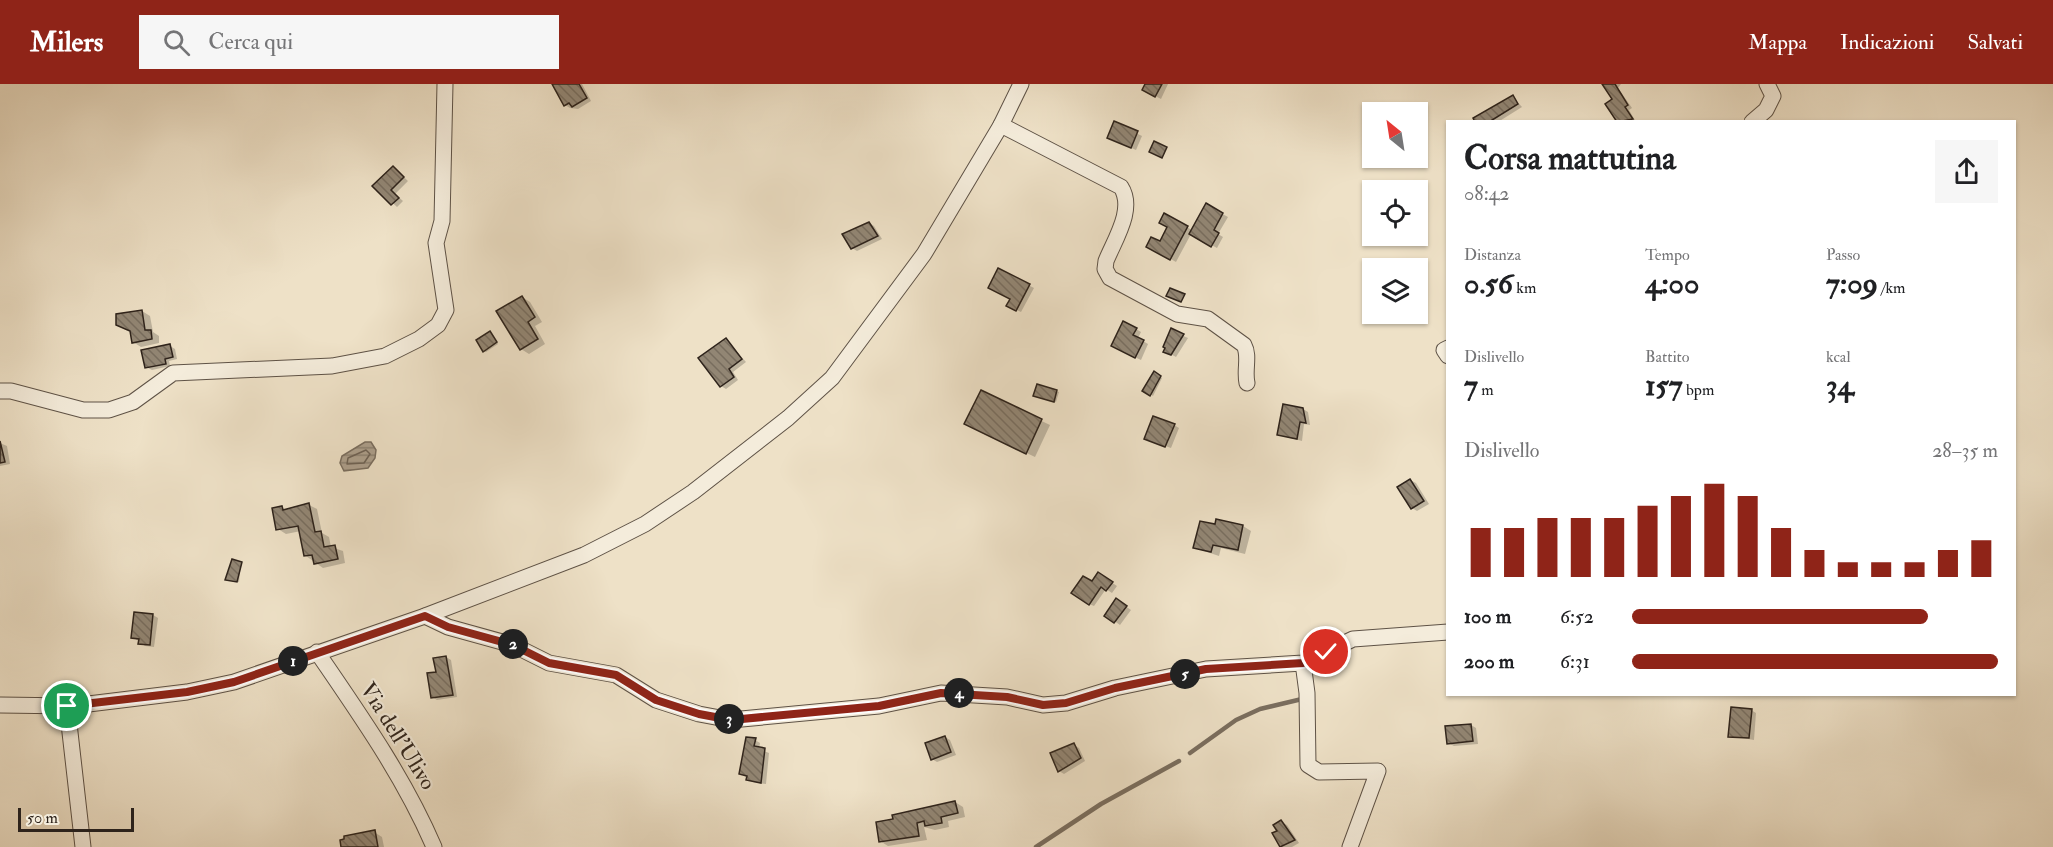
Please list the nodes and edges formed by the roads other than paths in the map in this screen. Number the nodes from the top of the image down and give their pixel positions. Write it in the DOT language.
graph roads {
  1 [pos="445,84"];
  2 [pos="1022,84"];
  3 [pos="1767,84"];
  4 [pos="1754,120"];
  5 [pos="1001,124"];
  6 [pos="1247,382"];
  7 [pos="0,391"];
  8 [pos="425,616"];
  9 [pos="1446,632"];
  10 [pos="317,652"];
  11 [pos="1303,663"];
  12 [pos="0,705"];
  13 [pos="67,706"];
  14 [pos="83,847"];
  15 [pos="434,847"];
  16 [pos="1350,847"];
  1 -- 7 [label="street"];
  2 -- 5 [label="street"];
  3 -- 4 [label="street"];
  5 -- 6 [label="street"];
  5 -- 8 [label="street"];
  8 -- 10 [label="street"];
  8 -- 11 [label="street"];
  9 -- 11 [label="street"];
  10 -- 13 [label="street"];
  10 -- 15 [label="street, Via dell'Ulivo"];
  11 -- 16 [label="street"];
  12 -- 13 [label="street"];
  13 -- 14 [label="street"];
}
